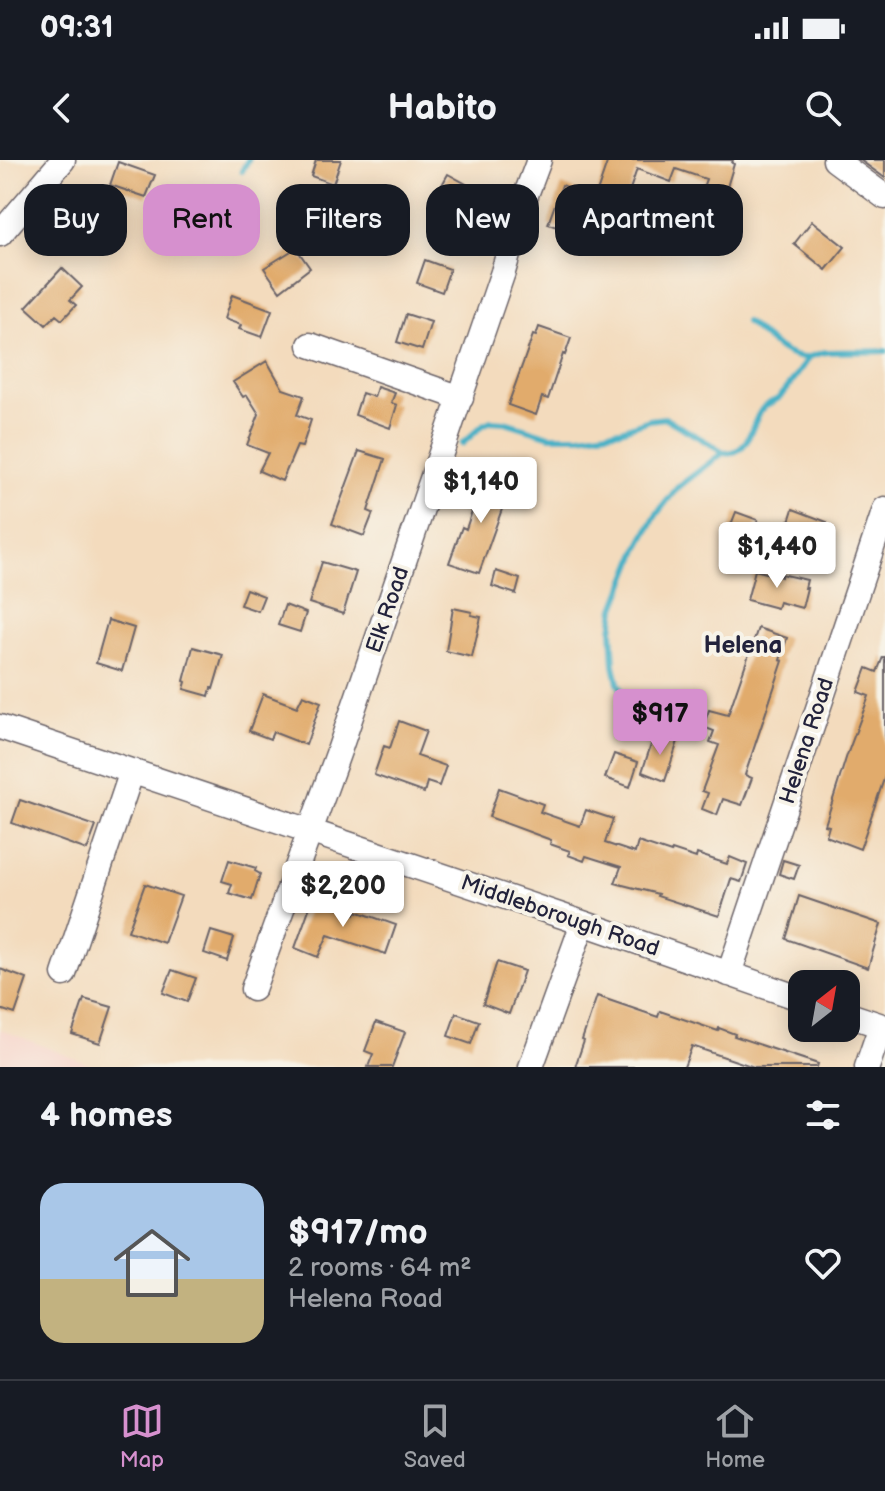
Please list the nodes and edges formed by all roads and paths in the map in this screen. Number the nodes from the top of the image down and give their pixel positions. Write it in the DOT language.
graph roads {
  1 [pos="63,160"];
  2 [pos="539,160"];
  3 [pos="835,160"];
  4 [pos="885,197"];
  5 [pos="0,234"];
  6 [pos="310,345"];
  7 [pos="461,398"];
  8 [pos="885,509"];
  9 [pos="0,727"];
  10 [pos="132,771"];
  11 [pos="310,831"];
  12 [pos="583,923"];
  13 [pos="64,974"];
  14 [pos="729,974"];
  15 [pos="253,989"];
  16 [pos="788,994"];
  17 [pos="860,1019"];
  18 [pos="883,1027"];
  19 [pos="531,1067"];
  20 [pos="867,1067"];
  1 -- 5 [label="street"];
  2 -- 7 [label="street, Elk Road"];
  3 -- 4 [label="street"];
  6 -- 7 [label="street"];
  7 -- 11 [label="street, Elk Road"];
  8 -- 14 [label="street, Helena Road"];
  9 -- 10 [label="street, Middleborough Road"];
  10 -- 11 [label="street, Middleborough Road"];
  10 -- 13 [label="street"];
  11 -- 12 [label="street, Middleborough Road"];
  11 -- 15 [label="street, Elk Road"];
  12 -- 14 [label="street, Middleborough Road"];
  12 -- 19 [label="street"];
  14 -- 16 [label="street, Middleborough Road"];
  17 -- 18 [label="street"];
  18 -- 20 [label="street"];
}
